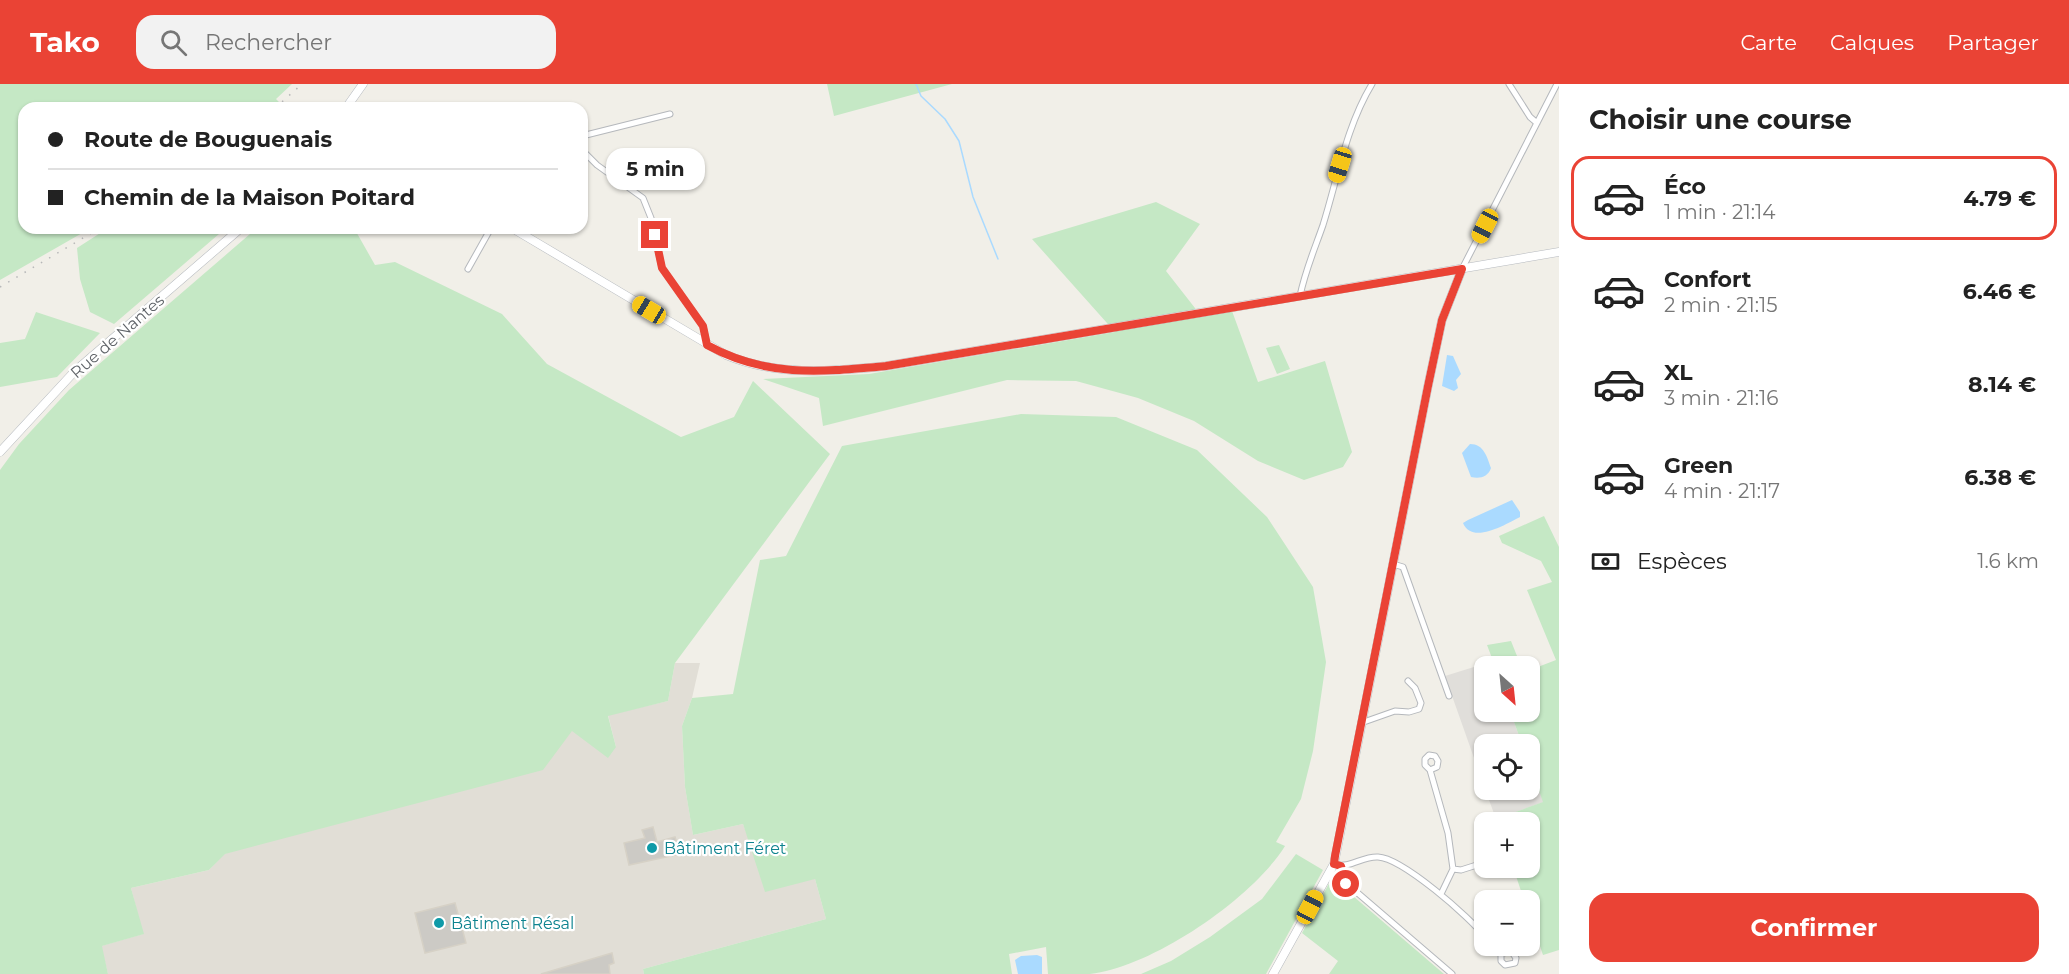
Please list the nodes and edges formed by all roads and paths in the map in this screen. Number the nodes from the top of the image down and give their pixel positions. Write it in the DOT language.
graph roads {
  1 [pos="363,84"];
  2 [pos="1372,84"];
  3 [pos="1509,84"];
  4 [pos="1557,84"];
  5 [pos="350,102"];
  6 [pos="670,114"];
  7 [pos="1537,123"];
  8 [pos="588,134"];
  9 [pos="588,156"];
  10 [pos="234,234"];
  11 [pos="488,234"];
  12 [pos="522,234"];
  13 [pos="1559,252"];
  14 [pos="468,269"];
  15 [pos="1462,269"];
  16 [pos="1300,296"];
  17 [pos="707,345"];
  18 [pos="0,452"];
  19 [pos="1392,564"];
  20 [pos="1408,681"];
  21 [pos="1449,696"];
  22 [pos="1361,723"];
  23 [pos="1430,770"];
  24 [pos="1337,865"];
  25 [pos="1474,866"];
  26 [pos="1453,869"];
  27 [pos="1441,894"];
  28 [pos="1474,923"];
  29 [pos="1272,974"];
  30 [pos="1452,974"];
  1 -- 5 [label="street"];
  2 -- 16 [label="street"];
  3 -- 7 [label="street"];
  4 -- 7 [label="street"];
  6 -- 8 [label="street"];
  7 -- 15 [label="street"];
  9 -- 17 [label="street"];
  10 -- 18 [label="street, Rue de Nantes"];
  11 -- 14 [label="street"];
  12 -- 17 [label="street"];
  13 -- 15 [label="street"];
  15 -- 16 [label="street"];
  15 -- 19 [label="street"];
  16 -- 17 [label="street"];
  19 -- 21 [label="street"];
  19 -- 22 [label="street"];
  20 -- 22 [label="street"];
  22 -- 24 [label="street"];
  23 -- 26 [label="street"];
  24 -- 27 [label="street"];
  24 -- 29 [label="street"];
  24 -- 30 [label="street"];
  25 -- 26 [label="street"];
  26 -- 27 [label="street"];
  27 -- 28 [label="street"];
}
